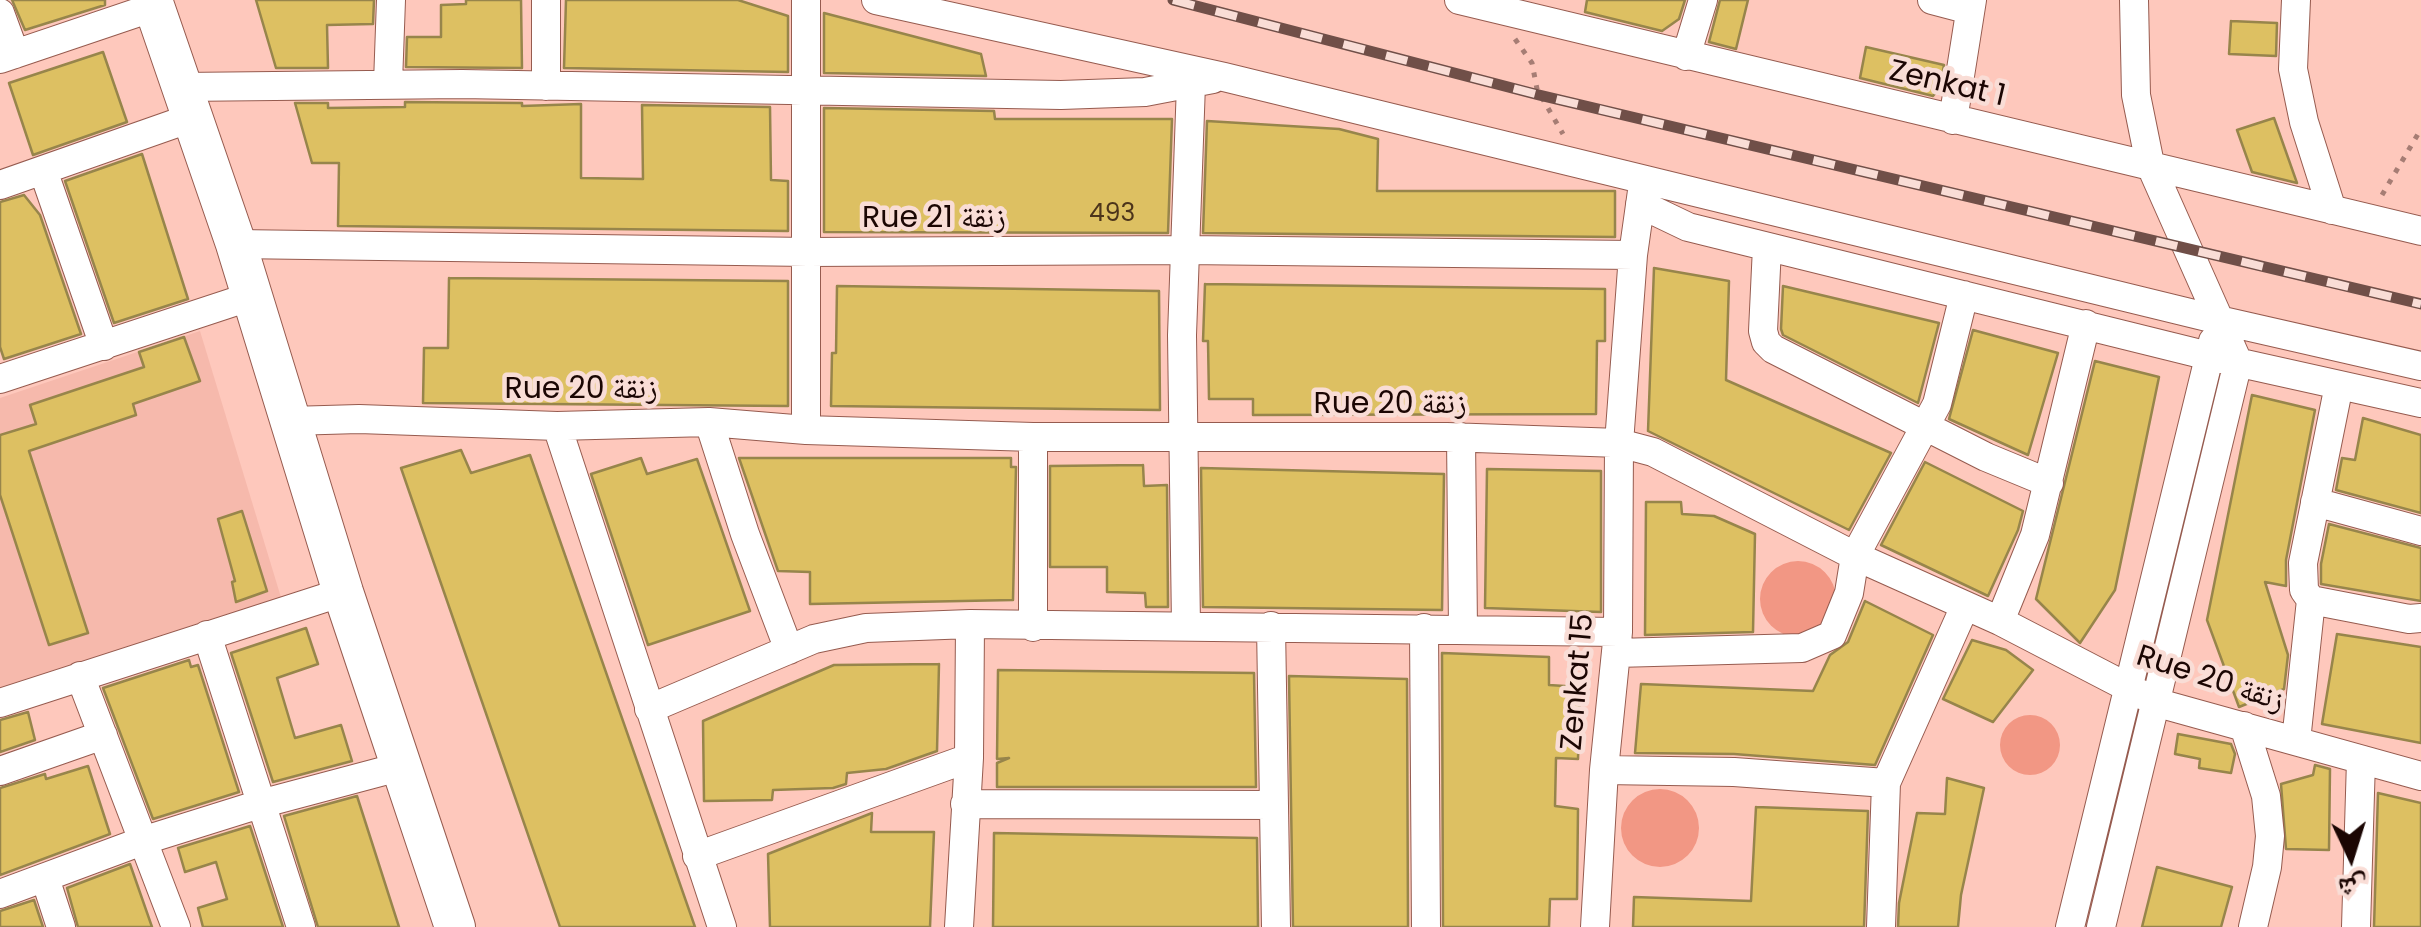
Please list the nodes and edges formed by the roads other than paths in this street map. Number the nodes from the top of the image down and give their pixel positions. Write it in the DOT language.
graph roads {
  1 [pos="391,0"];
  2 [pos="546,0"];
  3 [pos="806,0"];
  4 [pos="876,0"];
  5 [pos="1462,0"];
  6 [pos="1704,0"];
  7 [pos="1932,0"];
  8 [pos="2134,0"];
  9 [pos="2296,0"];
  10 [pos="153,4"];
  11 [pos="1971,5"];
  12 [pos="0,13"];
  13 [pos="1568,14"];
  14 [pos="8,56"];
  15 [pos="1686,56"];
  16 [pos="1224,77"];
  17 [pos="388,83"];
  18 [pos="1191,84"];
  19 [pos="546,86"];
  20 [pos="806,88"];
  21 [pos="186,102"];
  22 [pos="1953,120"];
  23 [pos="2150,164"];
  24 [pos="44,170"];
  25 [pos="0,185"];
  26 [pos="1642,192"];
  27 [pos="2332,210"];
  28 [pos="2421,231"];
  29 [pos="236,244"];
  30 [pos="1767,247"];
  31 [pos="1185,250"];
  32 [pos="808,252"];
  33 [pos="1632,255"];
  34 [pos="1964,295"];
  35 [pos="252,296"];
  36 [pos="2219,320"];
  37 [pos="2086,324"];
  38 [pos="104,346"];
  39 [pos="2209,356"];
  40 [pos="2238,362"];
  41 [pos="2421,366"];
  42 [pos="1,376"];
  43 [pos="2339,385"];
  44 [pos="2421,403"];
  45 [pos="290,421"];
  46 [pos="709,422"];
  47 [pos="557,426"];
  48 [pos="1927,428"];
  49 [pos="806,430"];
  50 [pos="1033,437"];
  51 [pos="1461,437"];
  52 [pos="1183,439"];
  53 [pos="1618,443"];
  54 [pos="2049,483"];
  55 [pos="2314,502"];
  56 [pos="2421,531"];
  57 [pos="1855,556"];
  58 [pos="343,592"];
  59 [pos="2311,600"];
  60 [pos="1965,606"];
  61 [pos="2421,618"];
  62 [pos="2000,622"];
  63 [pos="970,624"];
  64 [pos="1033,626"];
  65 [pos="1186,626"];
  66 [pos="1271,626"];
  67 [pos="1424,628"];
  68 [pos="1463,628"];
  69 [pos="207,635"];
  70 [pos="1617,642"];
  71 [pos="789,650"];
  72 [pos="80,676"];
  73 [pos="2128,690"];
  74 [pos="0,703"];
  75 [pos="2158,704"];
  76 [pos="648,709"];
  77 [pos="2244,726"];
  78 [pos="103,735"];
  79 [pos="2296,742"];
  80 [pos="970,758"];
  81 [pos="2362,760"];
  82 [pos="399,767"];
  83 [pos="1604,770"];
  84 [pos="0,771"];
  85 [pos="2421,776"];
  86 [pos="1886,783"];
  87 [pos="260,804"];
  88 [pos="965,804"];
  89 [pos="1274,805"];
  90 [pos="145,840"];
  91 [pos="697,856"];
  92 [pos="45,878"];
  93 [pos="0,894"];
  94 [pos="61,927"];
  95 [pos="176,927"];
  96 [pos="302,927"];
  97 [pos="454,927"];
  98 [pos="722,927"];
  99 [pos="958,927"];
  100 [pos="1276,927"];
  101 [pos="1426,927"];
  102 [pos="1595,927"];
  103 [pos="1881,927"];
  104 [pos="2070,927"];
  105 [pos="2101,927"];
  106 [pos="2253,927"];
  107 [pos="2356,927"];
  1 -- 17 [label="street"];
  2 -- 19 [label="street"];
  3 -- 20 [label="street"];
  4 -- 16 [label="street"];
  5 -- 13 [label="street, Zenkat 1"];
  6 -- 15 [label="street"];
  7 -- 11 [label="street"];
  8 -- 23 [label="street"];
  9 -- 27 [label="street"];
  10 -- 14 [label="street"];
  10 -- 21 [label="main road"];
  11 -- 22 [label="street"];
  12 -- 14 [label="street"];
  13 -- 15 [label="street, Zenkat 1"];
  15 -- 22 [label="street, Zenkat 1"];
  16 -- 18 [label="street"];
  16 -- 26 [label="street"];
  17 -- 19 [label="street"];
  17 -- 21 [label="street"];
  18 -- 20 [label="street"];
  18 -- 31 [label="street"];
  19 -- 20 [label="street"];
  20 -- 32 [label="street"];
  21 -- 24 [label="street"];
  21 -- 29 [label="main road"];
  22 -- 23 [label="street, Zenkat 1"];
  23 -- 27 [label="street, Zenkat 1"];
  23 -- 36 [label="street"];
  24 -- 25 [label="street"];
  24 -- 38 [label="street"];
  26 -- 30 [label="street"];
  26 -- 33 [label="street, Zenkat 15"];
  26 -- 36 [label="street"];
  27 -- 28 [label="street, Zenkat 1"];
  29 -- 32 [label="street, Rue 21 زنقة"];
  29 -- 35 [label="main road"];
  30 -- 34 [label="street"];
  30 -- 48 [label="street"];
  31 -- 32 [label="street, Rue 21 زنقة"];
  31 -- 33 [label="street, Rue 21 زنقة"];
  31 -- 52 [label="street"];
  32 -- 49 [label="street"];
  33 -- 53 [label="street, Zenkat 15"];
  34 -- 37 [label="street"];
  34 -- 48 [label="street"];
  35 -- 38 [label="street"];
  35 -- 45 [label="main road"];
  36 -- 39 [label="street"];
  36 -- 40 [label="street"];
  36 -- 41 [label="street"];
  37 -- 39 [label="street"];
  37 -- 54 [label="street"];
  38 -- 42 [label="street"];
  39 -- 40 [label="street"];
  39 -- 73 [label="street"];
  40 -- 43 [label="street"];
  40 -- 75 [label="street"];
  43 -- 44 [label="street"];
  43 -- 55 [label="street"];
  45 -- 47 [label="street, Rue 20 زنقة"];
  45 -- 58 [label="main road"];
  46 -- 47 [label="street, Rue 20 زنقة"];
  46 -- 49 [label="street, Rue 20 زنقة"];
  46 -- 71 [label="street"];
  47 -- 76 [label="street"];
  48 -- 54 [label="street"];
  48 -- 57 [label="street"];
  49 -- 50 [label="street, Rue 20 زنقة"];
  50 -- 52 [label="street, Rue 20 زنقة"];
  50 -- 64 [label="street"];
  51 -- 52 [label="street, Rue 20 زنقة"];
  51 -- 53 [label="street, Rue 20 زنقة"];
  51 -- 68 [label="street"];
  52 -- 65 [label="street"];
  53 -- 57 [label="street, Rue 20 زنقة"];
  53 -- 70 [label="street, Zenkat 15"];
  54 -- 62 [label="street"];
  55 -- 56 [label="street"];
  55 -- 59 [label="street"];
  57 -- 60 [label="street, Rue 20 زنقة"];
  57 -- 70 [label="street"];
  58 -- 69 [label="street"];
  58 -- 82 [label="main road"];
  59 -- 61 [label="street"];
  59 -- 79 [label="street"];
  60 -- 62 [label="street, Rue 20 زنقة"];
  60 -- 86 [label="street"];
  62 -- 73 [label="street, Rue 20 زنقة"];
  63 -- 64 [label="street"];
  63 -- 71 [label="street"];
  63 -- 80 [label="street"];
  64 -- 65 [label="street"];
  65 -- 66 [label="street"];
  66 -- 67 [label="street"];
  66 -- 89 [label="street"];
  67 -- 68 [label="street"];
  67 -- 101 [label="street"];
  68 -- 70 [label="street"];
  69 -- 72 [label="street"];
  69 -- 87 [label="street"];
  70 -- 83 [label="street, Zenkat 15"];
  71 -- 76 [label="street"];
  72 -- 74 [label="street"];
  72 -- 78 [label="street"];
  73 -- 75 [label="street, Rue 20 زنقة"];
  73 -- 104 [label="street"];
  75 -- 77 [label="street, Rue 20 زنقة"];
  75 -- 105 [label="street"];
  76 -- 91 [label="street"];
  77 -- 79 [label="street, Rue 20 زنقة"];
  77 -- 106 [label="street"];
  78 -- 84 [label="street"];
  78 -- 90 [label="street"];
  79 -- 81 [label="street, Rue 20 زنقة"];
  80 -- 88 [label="street"];
  80 -- 91 [label="street"];
  81 -- 85 [label="street, Rue 20 زنقة"];
  81 -- 107 [label="street"];
  82 -- 87 [label="street"];
  82 -- 97 [label="main road"];
  83 -- 86 [label="street"];
  83 -- 102 [label="street, Zenkat 15"];
  86 -- 103 [label="street"];
  87 -- 90 [label="street"];
  87 -- 96 [label="street"];
  88 -- 89 [label="street"];
  88 -- 99 [label="street"];
  89 -- 100 [label="street"];
  90 -- 92 [label="street"];
  90 -- 95 [label="street"];
  91 -- 98 [label="street"];
  92 -- 93 [label="street"];
  92 -- 94 [label="street"];
}
